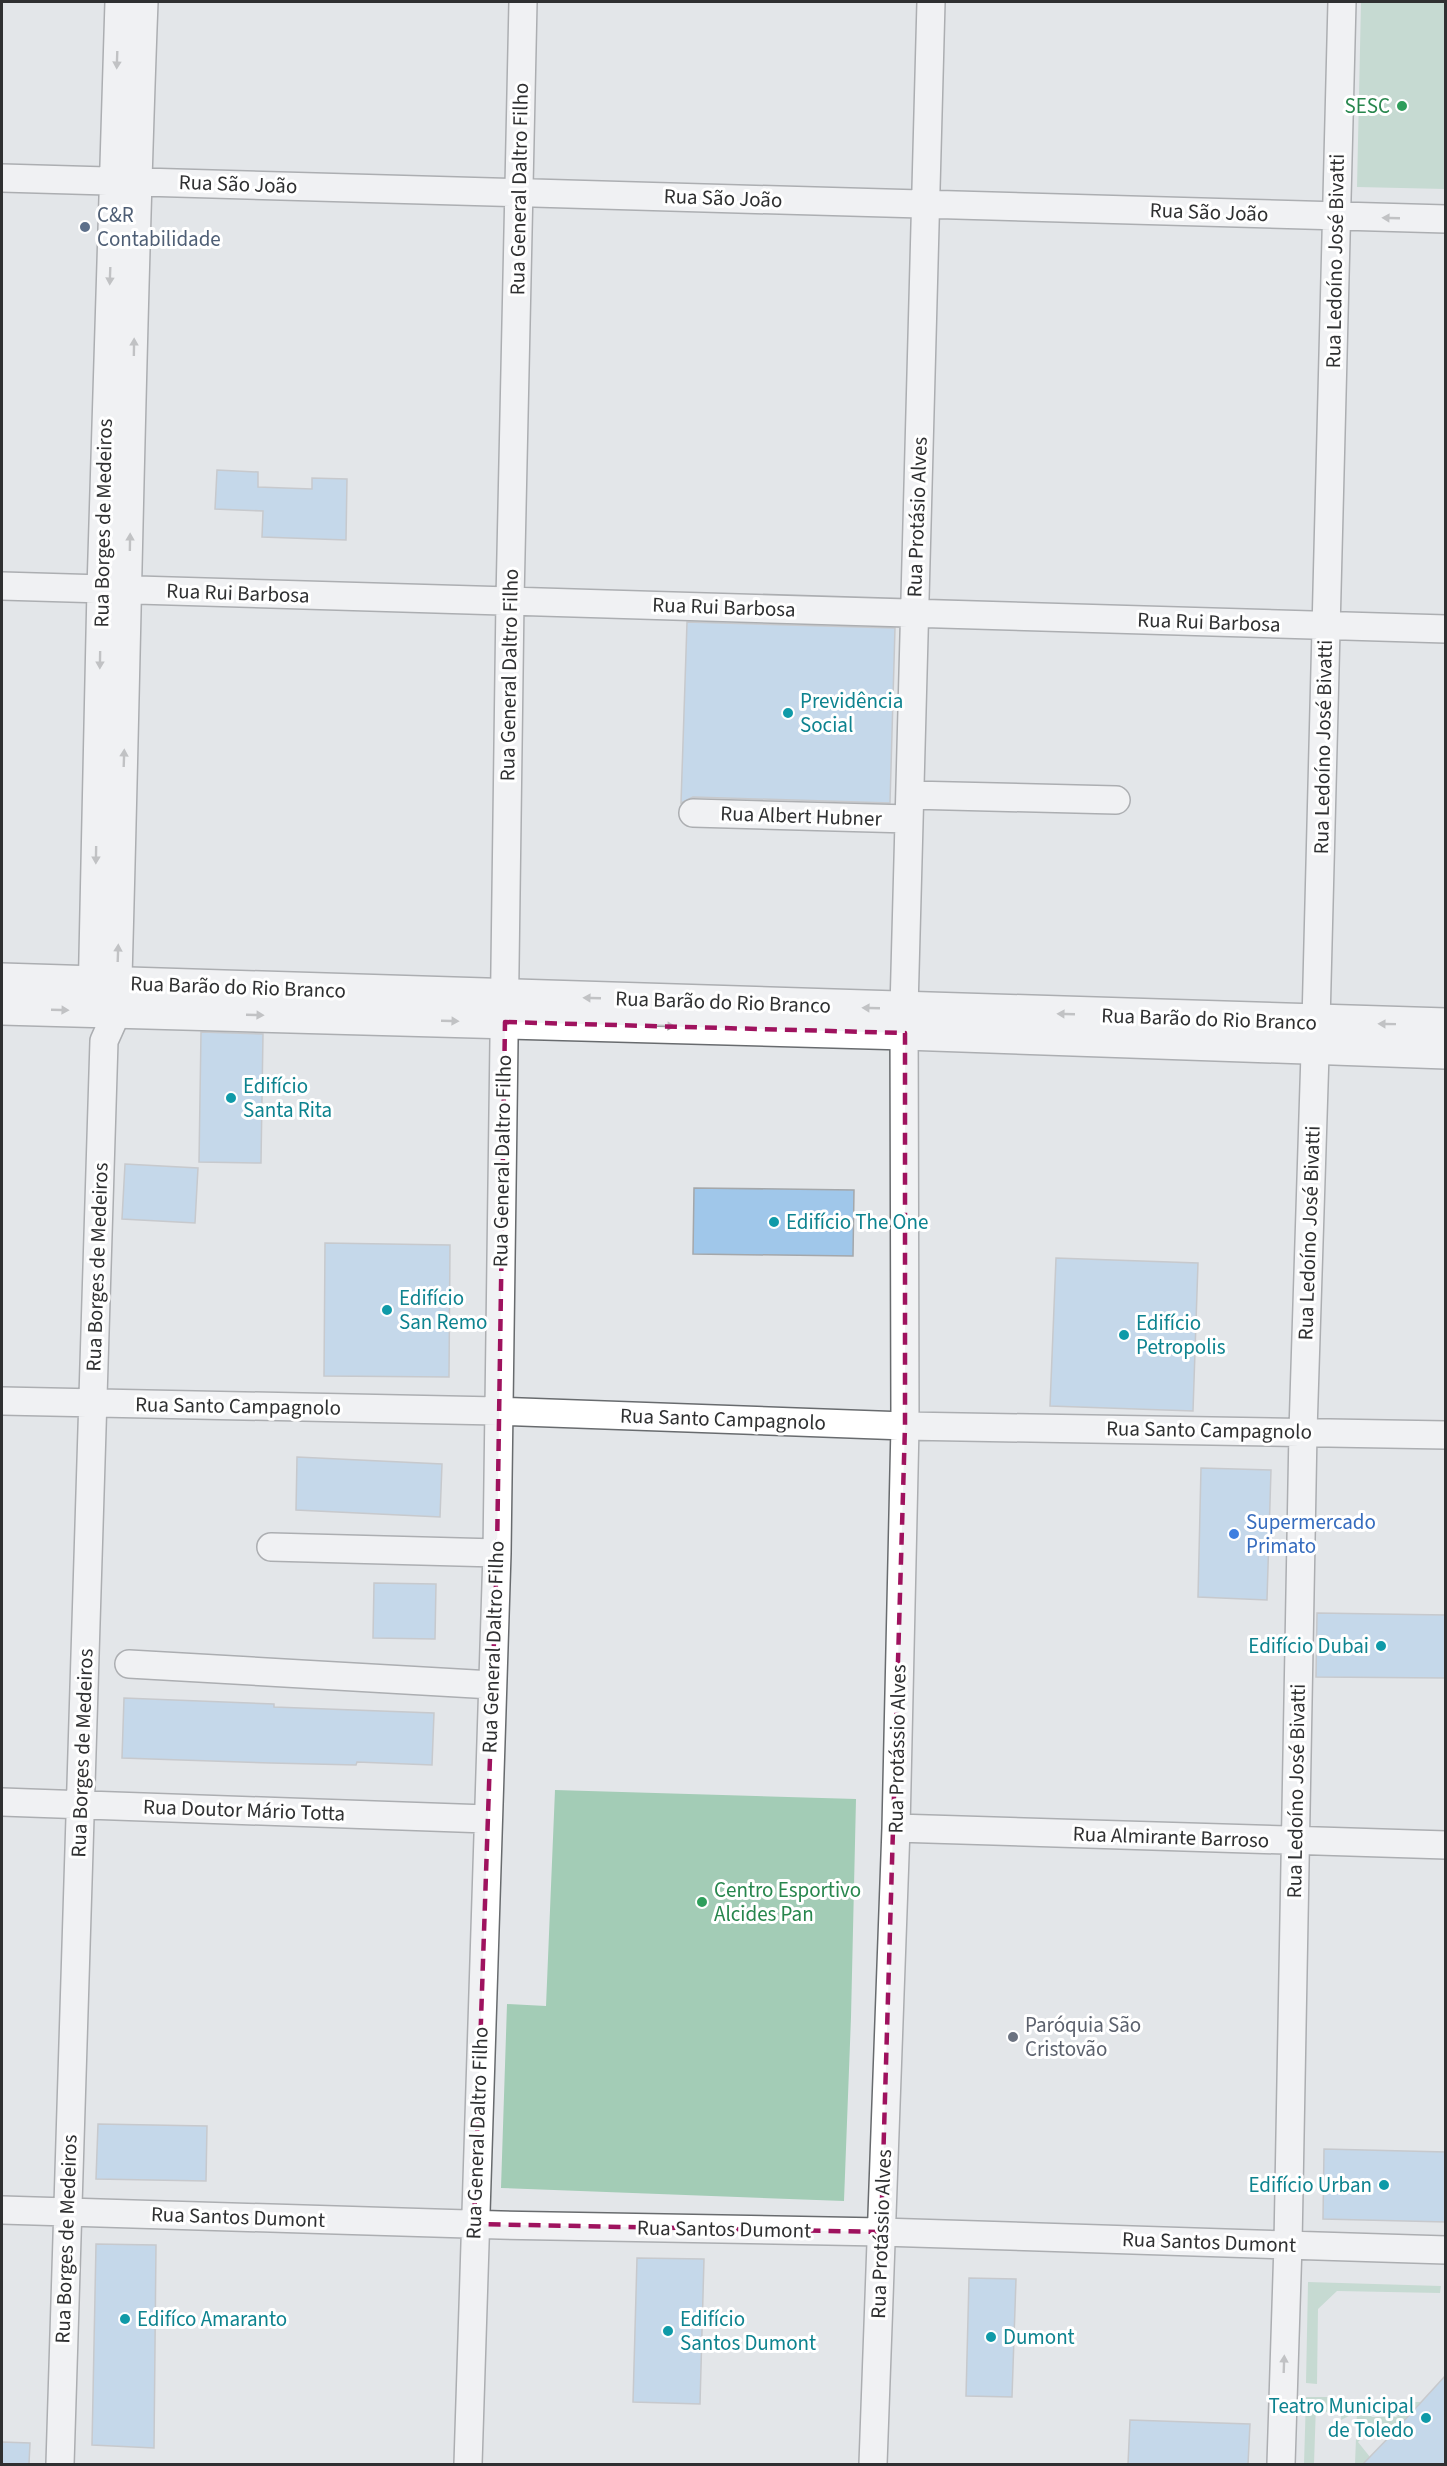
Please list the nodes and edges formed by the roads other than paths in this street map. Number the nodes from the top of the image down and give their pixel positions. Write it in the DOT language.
graph roads {
  1 [pos="119,2"];
  2 [pos="144,2"];
  3 [pos="523,2"];
  4 [pos="931,2"];
  5 [pos="1342,2"];
  6 [pos="2,178"];
  7 [pos="125,181"];
  8 [pos="519,192"];
  9 [pos="926,204"];
  10 [pos="1336,216"];
  11 [pos="1446,219"];
  12 [pos="2,586"];
  13 [pos="101,589"];
  14 [pos="129,590"];
  15 [pos="510,600"];
  16 [pos="915,613"];
  17 [pos="1326,625"];
  18 [pos="1446,629"];
  19 [pos="1116,800"];
  20 [pos="910,807"];
  21 [pos="693,813"];
  22 [pos="2,980"];
  23 [pos="105,997"];
  24 [pos="2,1008"];
  25 [pos="504,1008"];
  26 [pos="904,1021"];
  27 [pos="1446,1025"];
  28 [pos="1315,1035"];
  29 [pos="1446,1052"];
  30 [pos="2,1401"];
  31 [pos="93,1403"];
  32 [pos="497,1411"];
  33 [pos="905,1426"];
  34 [pos="1303,1431"];
  35 [pos="1446,1435"];
  36 [pos="271,1547"];
  37 [pos="497,1553"];
  38 [pos="129,1664"];
  39 [pos="492,1685"];
  40 [pos="2,1802"];
  41 [pos="80,1804"];
  42 [pos="487,1819"];
  43 [pos="896,1828"];
  44 [pos="1295,1840"];
  45 [pos="1446,1845"];
  46 [pos="2,2210"];
  47 [pos="67,2212"];
  48 [pos="474,2224"];
  49 [pos="881,2232"];
  50 [pos="1288,2244"];
  51 [pos="1446,2250"];
  52 [pos="60,2464"];
  53 [pos="468,2464"];
  54 [pos="873,2464"];
  55 [pos="1281,2464"];
  1 -- 7 [label="street, Rua Borges de Medeiros, one-way"];
  2 -- 7 [label="street"];
  3 -- 8 [label="street, Rua General Daltro Filho"];
  4 -- 9 [label="street, Rua Protásio Alves"];
  5 -- 10 [label="street, Rua Ledoíno José Bivatti"];
  6 -- 7 [label="street, Rua São João"];
  7 -- 8 [label="street, Rua São João"];
  7 -- 13 [label="street, Rua Borges de Medeiros, one-way"];
  14 -- 7 [label="street, one-way"];
  8 -- 9 [label="street, Rua São João"];
  8 -- 15 [label="street, Rua General Daltro Filho"];
  9 -- 10 [label="street, Rua São João"];
  9 -- 16 [label="street, Rua Protásio Alves"];
  11 -- 10 [label="street, Rua São João, one-way"];
  10 -- 17 [label="street, Rua Ledoíno José Bivatti"];
  12 -- 13 [label="street, Rua Rui Barbosa"];
  13 -- 14 [label="street, Rua Rui Barbosa"];
  13 -- 23 [label="street, Rua Borges de Medeiros, one-way"];
  14 -- 15 [label="street, Rua Rui Barbosa"];
  23 -- 14 [label="street, one-way"];
  15 -- 16 [label="street, Rua Rui Barbosa"];
  15 -- 25 [label="street, Rua General Daltro Filho"];
  16 -- 17 [label="street, Rua Rui Barbosa"];
  16 -- 20 [label="street, Rua Protásio Alves"];
  17 -- 18 [label="street, Rua Rui Barbosa"];
  17 -- 28 [label="street, Rua Ledoíno José Bivatti"];
  19 -- 20 [label="street, Rua Albert Hubner"];
  20 -- 21 [label="street, Rua Albert Hubner"];
  20 -- 26 [label="street, Rua Protásio Alves"];
  22 -- 23 [label="main road, Rua Barão do Rio Branco"];
  24 -- 23 [label="main road, Rua Barão do Rio Branco, one-way"];
  23 -- 25 [label="main road, Rua Barão do Rio Branco"];
  23 -- 31 [label="street, Rua Borges de Medeiros"];
  25 -- 26 [label="main road, Rua Barão do Rio Branco"];
  25 -- 32 [label="street, Rua General Daltro Filho"];
  26 -- 28 [label="main road, Rua Barão do Rio Branco"];
  26 -- 33 [label="street, Rua Protássio Alves"];
  27 -- 28 [label="main road, Rua Barão do Rio Branco, one-way"];
  28 -- 29 [label="main road, Rua Barão do Rio Branco"];
  28 -- 34 [label="street, Rua Ledoíno José Bivatti"];
  30 -- 31 [label="street, Rua Santo Campagnolo"];
  31 -- 32 [label="street, Rua Santo Campagnolo"];
  31 -- 41 [label="street, Rua Borges de Medeiros"];
  32 -- 33 [label="street, Rua Santo Campagnolo"];
  32 -- 37 [label="street, Rua General Daltro Filho"];
  33 -- 34 [label="street, Rua Santo Campagnolo"];
  33 -- 43 [label="street, Rua Protássio Alves"];
  34 -- 35 [label="street, Rua Santo Campagnolo"];
  34 -- 44 [label="street, Rua Ledoíno José Bivatti"];
  36 -- 37 [label="street"];
  37 -- 39 [label="street, Rua General Daltro Filho"];
  38 -- 39 [label="street"];
  39 -- 42 [label="street, Rua General Daltro Filho"];
  40 -- 41 [label="street, Rua Doutor Mário Totta"];
  41 -- 42 [label="street, Rua Doutor Mário Totta"];
  41 -- 47 [label="street, Rua Borges de Medeiros"];
  42 -- 48 [label="street, Rua General Daltro Filho"];
  43 -- 44 [label="street, Rua Almirante Barroso"];
  43 -- 49 [label="street, Rua Protássio Alves"];
  44 -- 45 [label="street, Rua Almirante Barroso"];
  44 -- 50 [label="street, Rua Ledoíno José Bivatti"];
  46 -- 47 [label="street, Rua Santos Dumont"];
  47 -- 48 [label="street, Rua Santos Dumont"];
  47 -- 52 [label="street, Rua Borges de Medeiros"];
  48 -- 49 [label="street, Rua Santos Dumont"];
  48 -- 53 [label="street, Rua General Daltro Filho"];
  49 -- 50 [label="street, Rua Santos Dumont"];
  49 -- 54 [label="street, Rua Protássio Alves"];
  50 -- 51 [label="street, Rua Santos Dumont"];
  55 -- 50 [label="street, Rua Ledoíno José Bivatti, one-way"];
}
